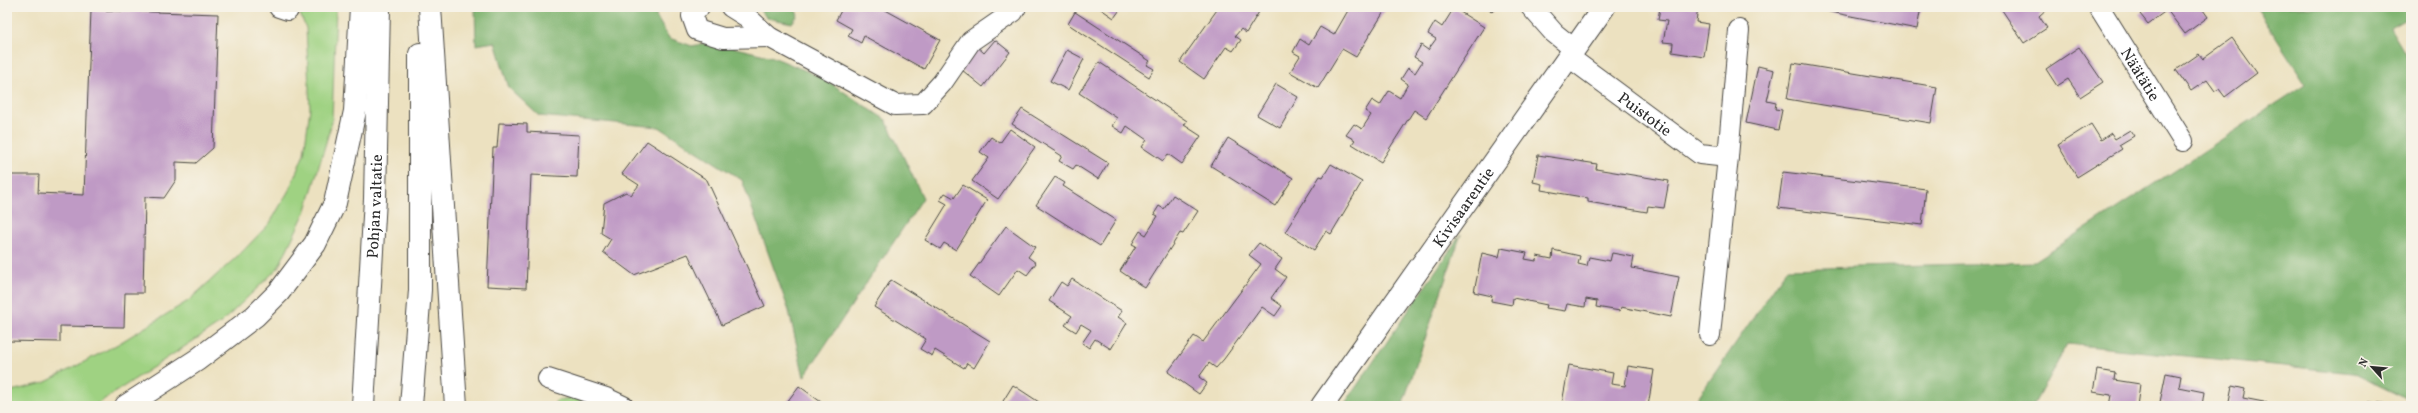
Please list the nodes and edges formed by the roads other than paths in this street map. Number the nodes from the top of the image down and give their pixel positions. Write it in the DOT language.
graph roads {
  1 [pos="361,7"];
  2 [pos="379,7"];
  3 [pos="420,7"];
  4 [pos="430,7"];
  5 [pos="699,7"];
  6 [pos="731,7"];
  7 [pos="1531,7"];
  8 [pos="1604,7"];
  9 [pos="2100,7"];
  10 [pos="1015,10"];
  11 [pos="1739,30"];
  12 [pos="769,38"];
  13 [pos="1572,53"];
  14 [pos="2183,141"];
  15 [pos="1728,157"];
  16 [pos="1710,335"];
  17 [pos="548,379"];
  18 [pos="126,406"];
  19 [pos="363,406"];
  20 [pos="411,406"];
  21 [pos="456,406"];
  22 [pos="623,406"];
  23 [pos="1322,406"];
  1 -- 18 [label="main road"];
  2 -- 19 [label="main road, Pohjan valtatie"];
  3 -- 20 [label="main road"];
  4 -- 21 [label="main road"];
  5 -- 12 [label="street"];
  6 -- 12 [label="street"];
  7 -- 13 [label="street, Puistotie"];
  8 -- 13 [label="main road, Kivisaarentie"];
  9 -- 14 [label="street, Näätätie"];
  10 -- 12 [label="street"];
  11 -- 15 [label="street"];
  13 -- 15 [label="street, Puistotie"];
  13 -- 23 [label="main road, Kivisaarentie"];
  15 -- 16 [label="street"];
  17 -- 22 [label="street"];
}
